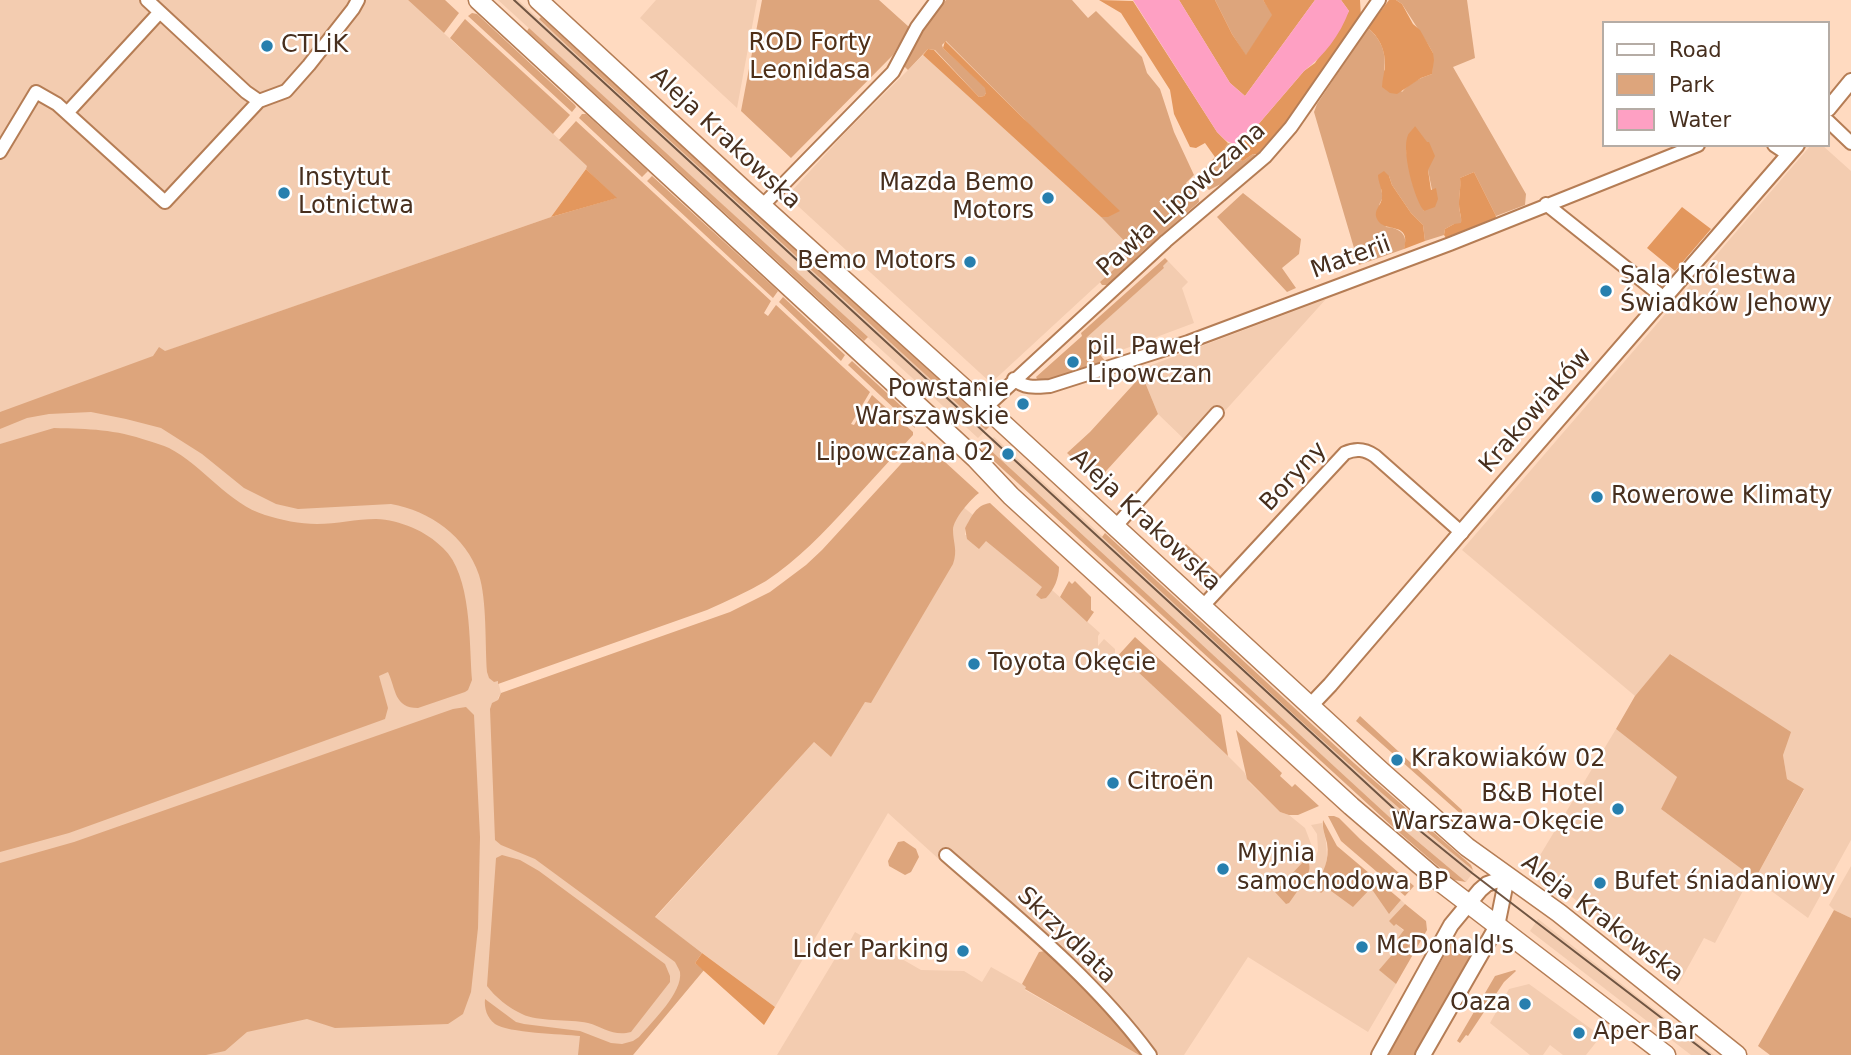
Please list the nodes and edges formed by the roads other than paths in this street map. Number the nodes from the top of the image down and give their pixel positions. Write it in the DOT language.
graph roads {
  1 [pos="358,0"];
  2 [pos="478,0"];
  3 [pos="538,0"];
  4 [pos="937,0"];
  5 [pos="1379,0"];
  6 [pos="148,1"];
  7 [pos="159,13"];
  8 [pos="1851,81"];
  9 [pos="259,101"];
  10 [pos="1830,107"];
  11 [pos="67,113"];
  12 [pos="1830,123"];
  13 [pos="1851,142"];
  14 [pos="1693,147"];
  15 [pos="1793,150"];
  16 [pos="0,152"];
  17 [pos="1546,204"];
  18 [pos="762,206"];
  19 [pos="1664,298"];
  20 [pos="1014,379"];
  21 [pos="986,407"];
  22 [pos="1217,413"];
  23 [pos="1115,527"];
  24 [pos="1462,533"];
  25 [pos="1202,607"];
  26 [pos="1310,706"];
  27 [pos="946,855"];
  28 [pos="1507,877"];
  29 [pos="1468,903"];
  30 [pos="1497,926"];
  31 [pos="1150,1055"];
  32 [pos="1379,1055"];
  33 [pos="1423,1055"];
  34 [pos="1666,1055"];
  35 [pos="1737,1055"];
  1 -- 9 [label="street"];
  2 -- 29 [label="main road"];
  3 -- 18 [label="main road, Aleja Krakowska"];
  4 -- 18 [label="street"];
  5 -- 20 [label="street, Pawła Lipowczana"];
  6 -- 7 [label="street"];
  7 -- 9 [label="street"];
  7 -- 11 [label="street"];
  8 -- 10 [label="street"];
  9 -- 11 [label="street"];
  11 -- 16 [label="street"];
  12 -- 13 [label="street"];
  14 -- 17 [label="street, Materii"];
  15 -- 19 [label="street, Krakowiaków"];
  17 -- 19 [label="street"];
  17 -- 20 [label="street, Materii"];
  18 -- 21 [label="main road, Aleja Krakowska"];
  19 -- 24 [label="street, Krakowiaków"];
  20 -- 21 [label="street, Pawła Lipowczana"];
  21 -- 23 [label="main road, Aleja Krakowska"];
  22 -- 23 [label="street"];
  23 -- 25 [label="main road, Aleja Krakowska"];
  24 -- 25 [label="street, Boryny"];
  24 -- 26 [label="street, Krakowiaków"];
  25 -- 26 [label="main road, Aleja Krakowska"];
  26 -- 28 [label="main road, Aleja Krakowska"];
  27 -- 31 [label="street, Skrzydlata"];
  28 -- 29 [label="street"];
  28 -- 30 [label="street"];
  28 -- 35 [label="main road, Aleja Krakowska"];
  29 -- 30 [label="main road"];
  29 -- 32 [label="street"];
  30 -- 33 [label="street"];
  30 -- 34 [label="main road"];
}
